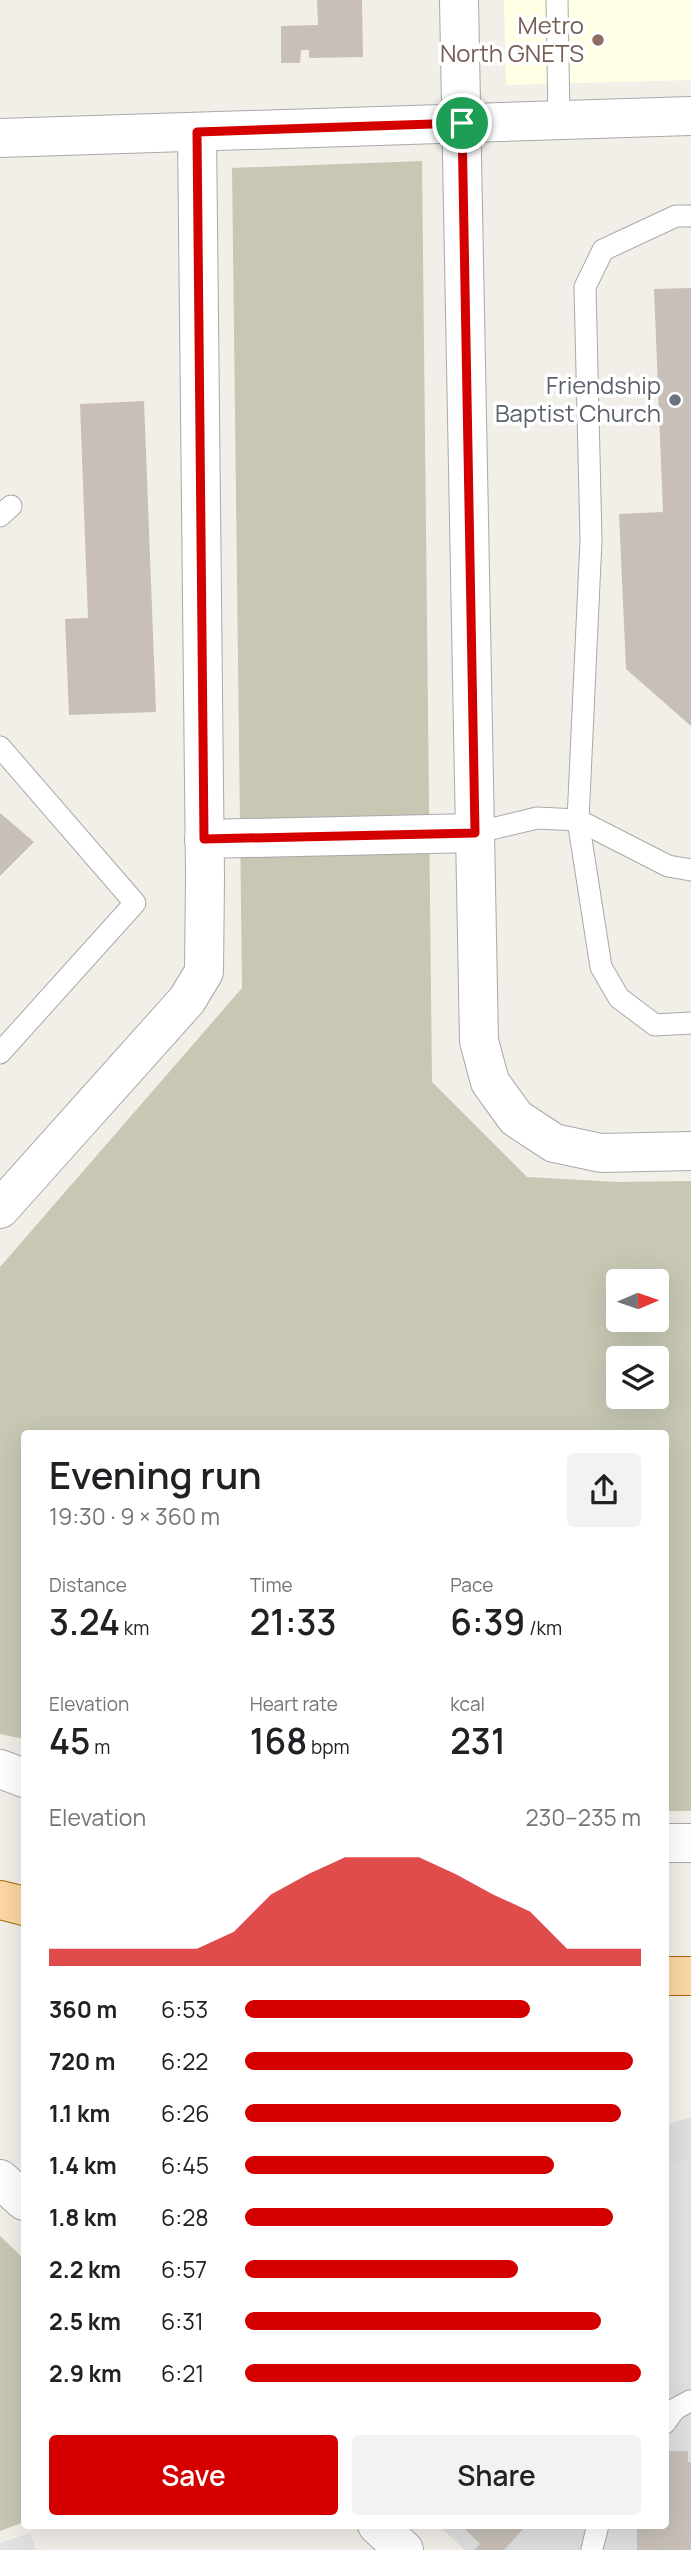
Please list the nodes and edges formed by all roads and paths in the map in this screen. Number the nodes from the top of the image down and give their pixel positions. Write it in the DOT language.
graph roads {
  1 [pos="459,0"];
  2 [pos="557,0"];
  3 [pos="691,116"];
  4 [pos="559,120"];
  5 [pos="462,123"];
  6 [pos="197,132"];
  7 [pos="0,138"];
  8 [pos="691,216"];
  9 [pos="0,747"];
  10 [pos="578,820"];
  11 [pos="475,833"];
  12 [pos="204,839"];
  13 [pos="691,870"];
  14 [pos="691,1023"];
  15 [pos="0,1053"];
  16 [pos="691,1151"];
  17 [pos="0,1209"];
  18 [pos="0,1769"];
  19 [pos="21,1777"];
  20 [pos="669,1843"];
  21 [pos="691,1843"];
  22 [pos="0,1900"];
  23 [pos="21,1905"];
  24 [pos="669,1976"];
  25 [pos="691,1976"];
  26 [pos="0,2179"];
  27 [pos="21,2198"];
  28 [pos="690,2401"];
  29 [pos="669,2417"];
  30 [pos="381,2529"];
  31 [pos="597,2529"];
  32 [pos="404,2550"];
  33 [pos="592,2550"];
  1 -- 5 [label="street"];
  2 -- 4 [label="lane"];
  3 -- 4 [label="street"];
  4 -- 5 [label="street"];
  5 -- 6 [label="street"];
  5 -- 11 [label="street"];
  6 -- 7 [label="street"];
  6 -- 12 [label="street"];
  8 -- 10 [label="lane"];
  9 -- 15 [label="lane"];
  10 -- 11 [label="lane"];
  10 -- 13 [label="lane"];
  10 -- 14 [label="lane"];
  11 -- 12 [label="street"];
  11 -- 16 [label="street"];
  12 -- 17 [label="street"];
  18 -- 19 [label="street"];
  20 -- 21 [label="street"];
  22 -- 23 [label="main road"];
  24 -- 25 [label="main road"];
  26 -- 27 [label="street"];
  28 -- 29 [label="lane"];
  30 -- 32 [label="street"];
  31 -- 33 [label="lane"];
}
